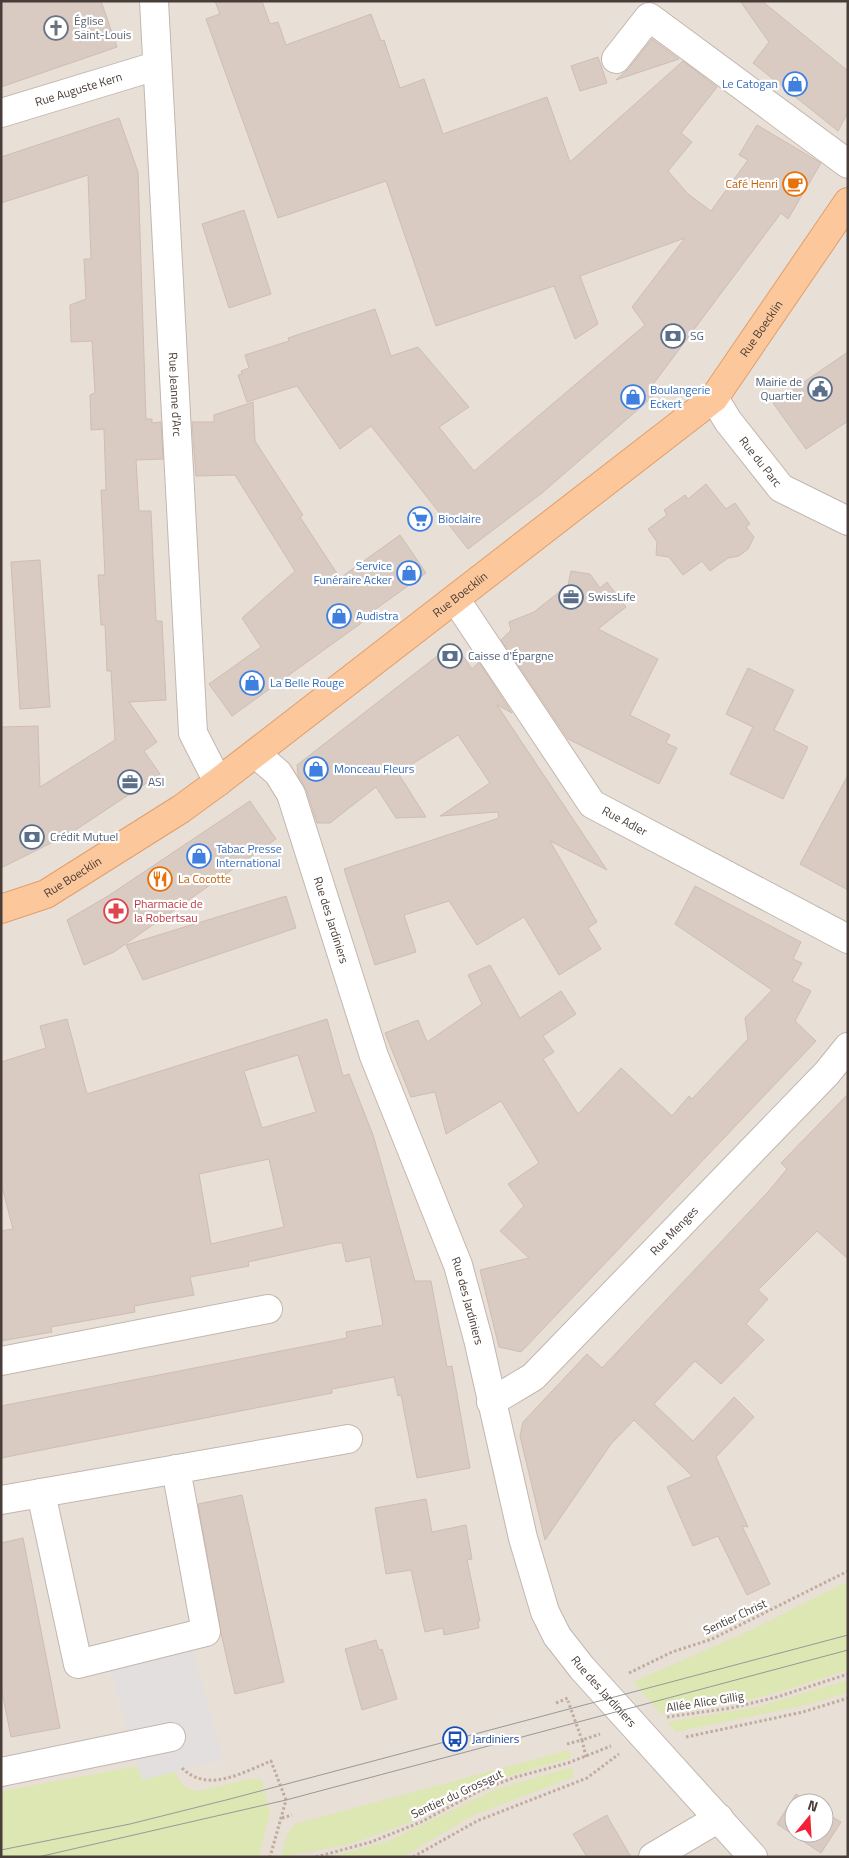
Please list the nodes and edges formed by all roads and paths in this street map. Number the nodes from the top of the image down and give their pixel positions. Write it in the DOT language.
graph roads {
  1 [pos="154,1"];
  2 [pos="616,59"];
  3 [pos="156,66"];
  4 [pos="1,113"];
  5 [pos="848,164"];
  6 [pos="848,202"];
  7 [pos="714,398"];
  8 [pos="848,521"];
  9 [pos="456,600"];
  10 [pos="256,754"];
  11 [pos="218,782"];
  12 [pos="1,909"];
  13 [pos="848,939"];
  14 [pos="848,1047"];
  15 [pos="268,1309"];
  16 [pos="1,1361"];
  17 [pos="491,1402"];
  18 [pos="348,1439"];
  19 [pos="176,1469"];
  20 [pos="41,1493"];
  21 [pos="1,1500"];
  22 [pos="848,1571"];
  23 [pos="848,1674"];
  24 [pos="601,1687"];
  25 [pos="568,1698"];
  26 [pos="848,1698"];
  27 [pos="171,1737"];
  28 [pos="639,1739"];
  29 [pos="582,1740"];
  30 [pos="567,1744"];
  31 [pos="586,1757"];
  32 [pos="182,1768"];
  33 [pos="1,1772"];
  34 [pos="282,1775"];
  35 [pos="277,1776"];
  36 [pos="292,1815"];
  37 [pos="282,1818"];
  38 [pos="719,1818"];
  39 [pos="270,1857"];
  40 [pos="316,1857"];
  41 [pos="413,1857"];
  42 [pos="652,1857"];
  43 [pos="753,1857"];
  1 -- 3 [label="street, Rue Jeanne d'Arc"];
  2 -- 5 [label="street"];
  3 -- 4 [label="street, Rue Auguste Kern"];
  3 -- 11 [label="street, Rue Jeanne d'Arc"];
  6 -- 7 [label="main road, Rue Boecklin"];
  7 -- 8 [label="street, Rue du Parc"];
  7 -- 9 [label="main road, Rue Boecklin"];
  9 -- 10 [label="main road, Rue Boecklin"];
  9 -- 13 [label="street, Rue Adler"];
  10 -- 11 [label="main road, Rue Boecklin"];
  10 -- 17 [label="street, Rue des Jardiniers"];
  11 -- 12 [label="main road, Rue Boecklin"];
  14 -- 17 [label="street, Rue Menges"];
  15 -- 16 [label="street"];
  17 -- 24 [label="street, Rue des Jardiniers"];
  18 -- 19 [label="street"];
  19 -- 20 [label="street"];
  19 -- 20 [label="street"];
  20 -- 21 [label="street"];
  22 -- 24 [label="path, Sentier Christ"];
  23 -- 28 [label="path, Allée Alice Gillig"];
  24 -- 28 [label="street, Rue des Jardiniers"];
  25 -- 29 [label="path"];
  26 -- 28 [label="path, Allée Alice Gillig"];
  27 -- 33 [label="street"];
  28 -- 29 [label="path, Allée Alice Gillig"];
  28 -- 31 [label="path, Sentier du Grossgut"];
  28 -- 38 [label="street, Rue des Jardiniers"];
  28 -- 41 [label="path"];
  29 -- 30 [label="path, Allée Alice Gillig"];
  29 -- 31 [label="path"];
  31 -- 40 [label="path, Sentier du Grossgut"];
  32 -- 35 [label="path"];
  34 -- 35 [label="path"];
  35 -- 37 [label="path"];
  36 -- 37 [label="path"];
  37 -- 39 [label="path"];
  38 -- 42 [label="street"];
  38 -- 43 [label="street, Rue des Jardiniers"];
}
